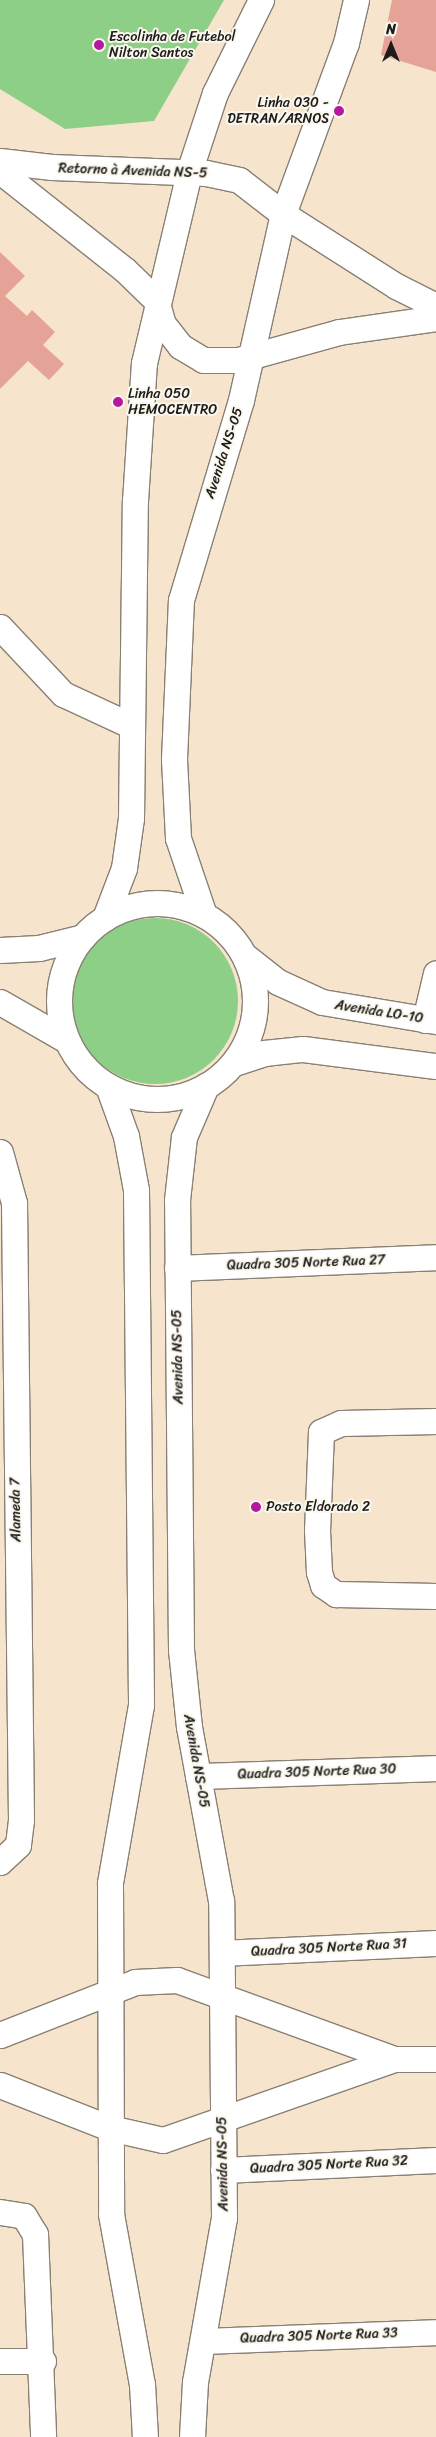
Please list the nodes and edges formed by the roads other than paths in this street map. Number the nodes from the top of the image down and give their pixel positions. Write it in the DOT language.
graph roads {
  1 [pos="261,0"];
  2 [pos="356,0"];
  3 [pos="0,161"];
  4 [pos="0,171"];
  5 [pos="189,172"];
  6 [pos="283,214"];
  7 [pos="156,300"];
  8 [pos="436,306"];
  9 [pos="436,318"];
  10 [pos="250,357"];
  11 [pos="0,627"];
  12 [pos="132,726"];
  13 [pos="204,915"];
  14 [pos="105,918"];
  15 [pos="83,937"];
  16 [pos="0,950"];
  17 [pos="244,956"];
  18 [pos="436,973"];
  19 [pos="0,1002"];
  20 [pos="431,1020"];
  21 [pos="66,1040"];
  22 [pos="234,1063"];
  23 [pos="436,1066"];
  24 [pos="108,1086"];
  25 [pos="206,1086"];
  26 [pos="0,1152"];
  27 [pos="436,1257"];
  28 [pos="177,1268"];
  29 [pos="6,1316"];
  30 [pos="436,1421"];
  31 [pos="8,1497"];
  32 [pos="436,1596"];
  33 [pos="10,1675"];
  34 [pos="436,1768"];
  35 [pos="198,1776"];
  36 [pos="0,1862"];
  37 [pos="436,1943"];
  38 [pos="222,1953"];
  39 [pos="222,1993"];
  40 [pos="109,1994"];
  41 [pos="0,2035"];
  42 [pos="436,2058"];
  43 [pos="394,2059"];
  44 [pos="0,2085"];
  45 [pos="222,2116"];
  46 [pos="110,2128"];
  47 [pos="436,2160"];
  48 [pos="223,2170"];
  49 [pos="0,2212"];
  50 [pos="436,2332"];
  51 [pos="202,2341"];
  52 [pos="0,2361"];
  53 [pos="44,2361"];
  54 [pos="43,2437"];
  55 [pos="145,2437"];
  56 [pos="192,2437"];
  1 -- 5 [label="street"];
  2 -- 6 [label="street, Avenida NS-05"];
  3 -- 5 [label="street, Retorno à Avenida NS-5"];
  4 -- 7 [label="street"];
  5 -- 6 [label="street, Retorno à Avenida NS-5"];
  5 -- 7 [label="street"];
  6 -- 8 [label="street, Retorno à Avenida NS-5"];
  6 -- 10 [label="street, Avenida NS-05"];
  7 -- 10 [label="street"];
  7 -- 12 [label="street"];
  9 -- 10 [label="street"];
  10 -- 13 [label="street, Avenida NS-05"];
  11 -- 12 [label="street"];
  12 -- 14 [label="street"];
  13 -- 14 [label="street, Avenida NS-05"];
  13 -- 17 [label="street, Avenida NS-05"];
  14 -- 15 [label="street, Avenida NS-05"];
  15 -- 16 [label="street"];
  15 -- 21 [label="street, Avenida NS-05"];
  17 -- 20 [label="street, Avenida LO-10"];
  17 -- 22 [label="street, Avenida NS-05"];
  18 -- 20 [label="street"];
  19 -- 21 [label="street"];
  21 -- 24 [label="street, Avenida NS-05"];
  22 -- 23 [label="street"];
  22 -- 25 [label="street, Avenida NS-05"];
  24 -- 25 [label="street, Avenida NS-05"];
  24 -- 40 [label="street"];
  25 -- 28 [label="street, Avenida NS-05"];
  26 -- 29 [label="street, Alameda 7"];
  27 -- 28 [label="street, Quadra 305 Norte Rua 27"];
  28 -- 35 [label="street, Avenida NS-05"];
  29 -- 31 [label="street, Alameda 7"];
  30 -- 32 [label="street"];
  31 -- 33 [label="street, Alameda 7"];
  33 -- 36 [label="street, Alameda 7"];
  34 -- 35 [label="street, Quadra 305 Norte Rua 30"];
  35 -- 38 [label="street, Avenida NS-05"];
  37 -- 38 [label="street, Quadra 305 Norte Rua 31"];
  38 -- 39 [label="street, Avenida NS-05"];
  39 -- 40 [label="street"];
  39 -- 43 [label="street"];
  39 -- 45 [label="street, Avenida NS-05"];
  40 -- 41 [label="street"];
  40 -- 46 [label="street"];
  42 -- 43 [label="street"];
  43 -- 45 [label="street"];
  44 -- 46 [label="street"];
  45 -- 46 [label="street"];
  45 -- 48 [label="street, Avenida NS-05"];
  46 -- 55 [label="street"];
  47 -- 48 [label="street, Quadra 305 Norte Rua 32"];
  48 -- 51 [label="street, Avenida NS-05"];
  49 -- 53 [label="street"];
  50 -- 51 [label="street, Quadra 305 Norte Rua 33"];
  51 -- 56 [label="street, Avenida NS-05"];
  52 -- 53 [label="street"];
  53 -- 54 [label="street"];
}
